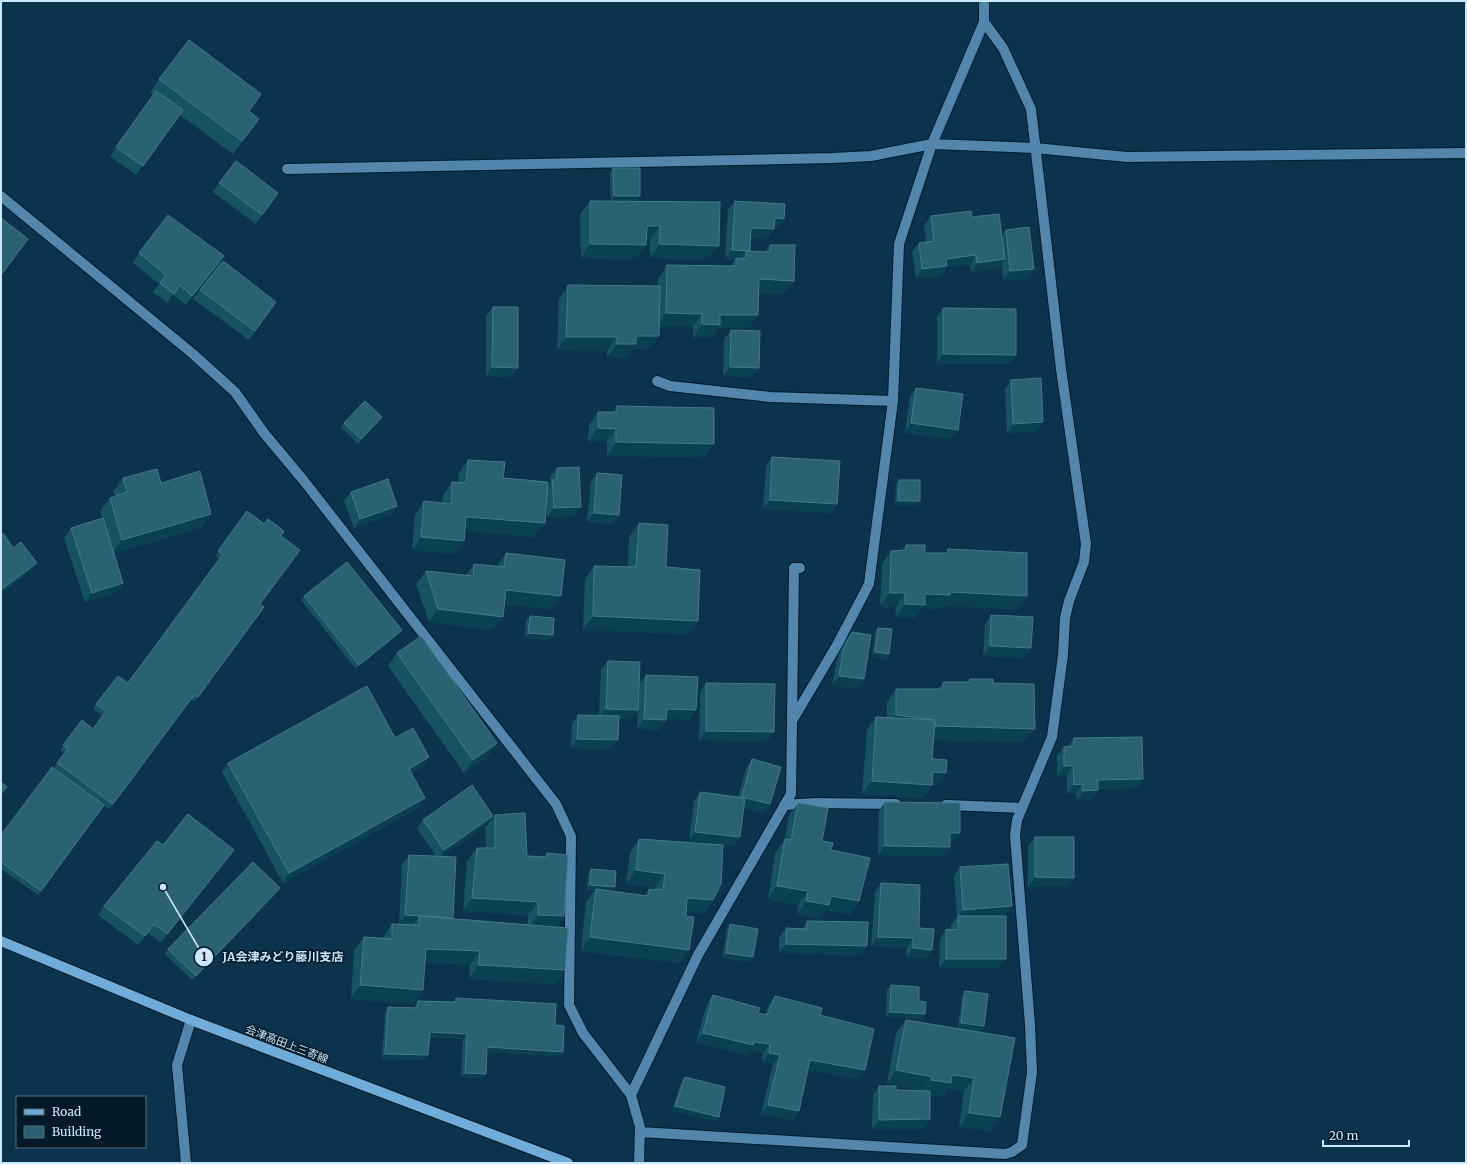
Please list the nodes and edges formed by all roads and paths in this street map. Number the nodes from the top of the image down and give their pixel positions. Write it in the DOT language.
graph roads {
  1 [pos="984,1"];
  2 [pos="984,22"];
  3 [pos="932,144"];
  4 [pos="1035,148"];
  5 [pos="1466,153"];
  6 [pos="287,169"];
  7 [pos="1,196"];
  8 [pos="657,381"];
  9 [pos="893,401"];
  10 [pos="800,568"];
  11 [pos="792,721"];
  12 [pos="907,804"];
  13 [pos="939,804"];
  14 [pos="784,805"];
  15 [pos="1022,808"];
  16 [pos="1,941"];
  17 [pos="191,1020"];
  18 [pos="631,1095"];
  19 [pos="640,1132"];
  20 [pos="186,1163"];
  21 [pos="568,1163"];
  22 [pos="639,1163"];
  1 -- 2 [label="street"];
  2 -- 3 [label="street"];
  2 -- 4 [label="street"];
  3 -- 4 [label="street"];
  3 -- 6 [label="street"];
  3 -- 9 [label="street"];
  4 -- 5 [label="street"];
  4 -- 15 [label="street"];
  7 -- 18 [label="street"];
  8 -- 9 [label="street"];
  9 -- 11 [label="street"];
  10 -- 11 [label="street"];
  11 -- 14 [label="street"];
  12 -- 14 [label="street"];
  13 -- 15 [label="street"];
  14 -- 18 [label="street"];
  15 -- 19 [label="street"];
  16 -- 17 [label="main road, 会津高田上三寄線"];
  17 -- 20 [label="street"];
  17 -- 21 [label="main road, 会津高田上三寄線"];
  18 -- 19 [label="street"];
  19 -- 22 [label="street"];
}
